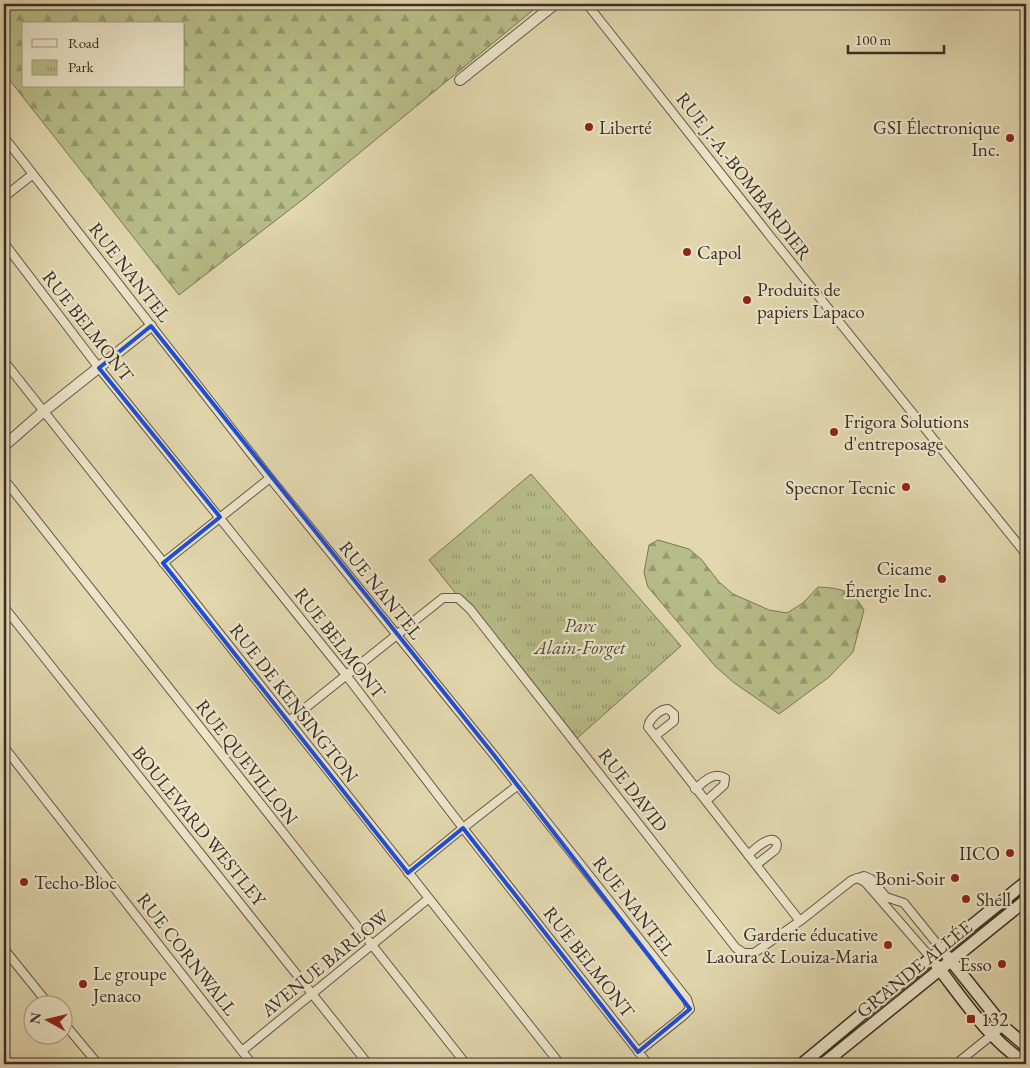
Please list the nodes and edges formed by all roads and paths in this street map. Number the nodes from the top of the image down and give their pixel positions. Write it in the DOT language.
graph roads {
  1 [pos="555,4"];
  2 [pos="587,4"];
  3 [pos="460,80"];
  4 [pos="4,137"];
  5 [pos="33,174"];
  6 [pos="4,197"];
  7 [pos="4,243"];
  8 [pos="151,326"];
  9 [pos="4,361"];
  10 [pos="99,368"];
  11 [pos="44,411"];
  12 [pos="4,446"];
  13 [pos="270,478"];
  14 [pos="4,480"];
  15 [pos="220,517"];
  16 [pos="1026,554"];
  17 [pos="164,563"];
  18 [pos="4,607"];
  19 [pos="396,635"];
  20 [pos="346,675"];
  21 [pos="289,721"];
  22 [pos="654,736"];
  23 [pos="4,747"];
  24 [pos="518,785"];
  25 [pos="695,788"];
  26 [pos="706,801"];
  27 [pos="463,828"];
  28 [pos="748,855"];
  29 [pos="756,865"];
  30 [pos="408,874"];
  31 [pos="856,878"];
  32 [pos="1026,882"];
  33 [pos="428,900"];
  34 [pos="1026,900"];
  35 [pos="800,921"];
  36 [pos="372,946"];
  37 [pos="4,950"];
  38 [pos="942,950"];
  39 [pos="931,958"];
  40 [pos="951,962"];
  41 [pos="940,970"];
  42 [pos="312,994"];
  43 [pos="42,996"];
  44 [pos="1002,1026"];
  45 [pos="72,1033"];
  46 [pos="992,1035"];
  47 [pos="1026,1046"];
  48 [pos="242,1051"];
  49 [pos="638,1052"];
  50 [pos="1026,1063"];
  51 [pos="98,1064"];
  52 [pos="252,1064"];
  53 [pos="368,1064"];
  54 [pos="466,1064"];
  55 [pos="560,1064"];
  56 [pos="648,1064"];
  57 [pos="802,1064"];
  58 [pos="823,1064"];
  59 [pos="956,1064"];
  1 -- 3 [label="street"];
  2 -- 16 [label="street, RUE J.-A.-BOMBARDIER"];
  4 -- 5 [label="street, RUE NANTEL"];
  5 -- 6 [label="street"];
  5 -- 8 [label="street, RUE NANTEL"];
  7 -- 10 [label="street, RUE BELMONT"];
  8 -- 10 [label="street"];
  8 -- 13 [label="street, RUE NANTEL"];
  9 -- 11 [label="street, RUE DE KENSINGTON"];
  10 -- 11 [label="street"];
  10 -- 15 [label="street, RUE BELMONT"];
  11 -- 12 [label="street"];
  11 -- 17 [label="street, RUE DE KENSINGTON"];
  13 -- 15 [label="street"];
  13 -- 19 [label="street, RUE NANTEL"];
  14 -- 36 [label="street, RUE QUEVILLON"];
  15 -- 17 [label="street"];
  15 -- 20 [label="street, RUE BELMONT"];
  17 -- 21 [label="street, RUE DE KENSINGTON"];
  18 -- 42 [label="street, BOULEVARD WESTLEY"];
  19 -- 20 [label="street"];
  19 -- 24 [label="street, RUE NANTEL"];
  19 -- 35 [label="street, RUE DAVID"];
  20 -- 21 [label="street"];
  20 -- 27 [label="street, RUE BELMONT"];
  21 -- 30 [label="street, RUE DE KENSINGTON"];
  22 -- 25 [label="street"];
  23 -- 48 [label="street, RUE CORNWALL"];
  24 -- 27 [label="street"];
  24 -- 49 [label="street, RUE NANTEL"];
  25 -- 26 [label="street"];
  25 -- 26 [label="street"];
  26 -- 28 [label="street"];
  27 -- 30 [label="street"];
  27 -- 49 [label="street, RUE BELMONT"];
  28 -- 29 [label="street"];
  28 -- 29 [label="street"];
  29 -- 35 [label="street"];
  30 -- 33 [label="street, RUE DE KENSINGTON"];
  31 -- 35 [label="street, RUE DAVID"];
  31 -- 38 [label="street"];
  31 -- 39 [label="street"];
  32 -- 38 [label="main road, GRANDE ALLÉE"];
  33 -- 36 [label="street, AVENUE BARLOW"];
  33 -- 55 [label="street, RUE DE KENSINGTON"];
  34 -- 40 [label="main road, GRANDE ALLÉE"];
  36 -- 42 [label="street, AVENUE BARLOW"];
  36 -- 54 [label="street, RUE QUEVILLON"];
  37 -- 43 [label="street"];
  38 -- 39 [label="main road, GRANDE ALLÉE"];
  38 -- 40 [label="main road"];
  39 -- 41 [label="main road"];
  39 -- 57 [label="main road, GRANDE ALLÉE"];
  40 -- 41 [label="main road, GRANDE ALLÉE"];
  40 -- 44 [label="main road"];
  41 -- 46 [label="main road"];
  41 -- 58 [label="main road, GRANDE ALLÉE"];
  42 -- 48 [label="street, AVENUE BARLOW"];
  42 -- 53 [label="street, BOULEVARD WESTLEY"];
  44 -- 46 [label="street"];
  44 -- 47 [label="main road"];
  45 -- 51 [label="street"];
  46 -- 50 [label="main road"];
  46 -- 59 [label="street"];
  48 -- 52 [label="street, RUE CORNWALL"];
  49 -- 56 [label="street, RUE BELMONT"];
}
